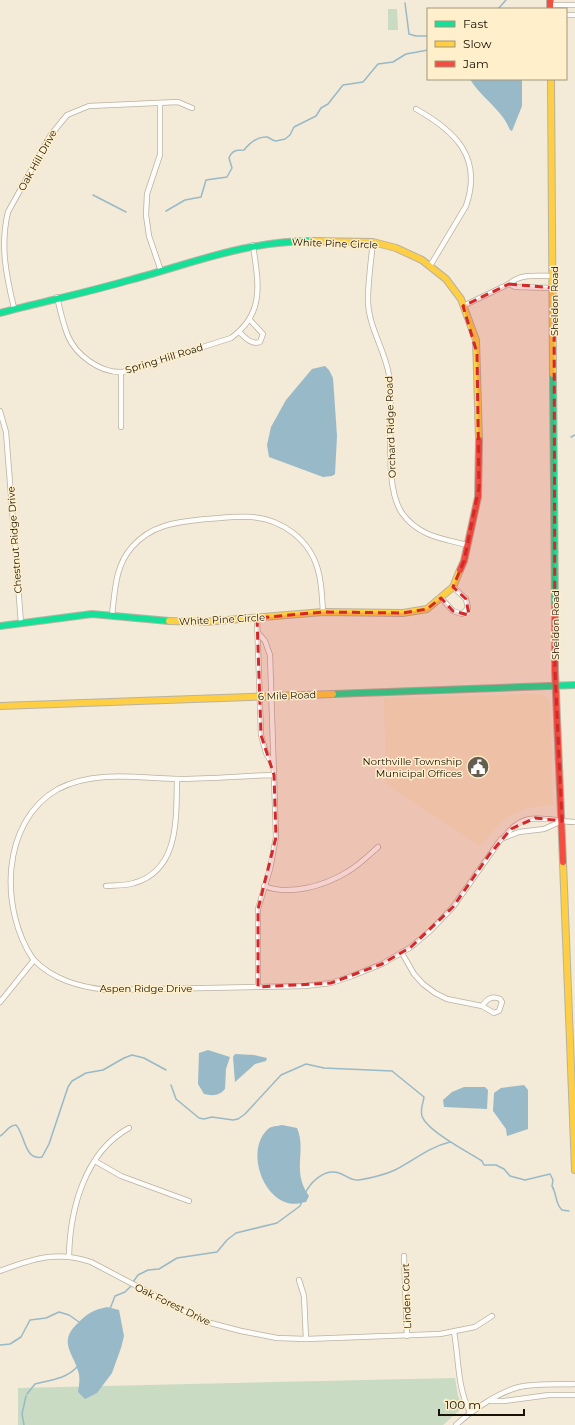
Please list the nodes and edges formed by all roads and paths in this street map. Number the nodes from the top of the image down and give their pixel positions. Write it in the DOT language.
graph roads {
  1 [pos="550,5"];
  2 [pos="575,5"];
  3 [pos="551,80"];
  4 [pos="160,103"];
  5 [pos="192,108"];
  6 [pos="416,109"];
  7 [pos="1,238"];
  8 [pos="373,242"];
  9 [pos="252,245"];
  10 [pos="430,266"];
  11 [pos="162,272"];
  12 [pos="554,276"];
  13 [pos="509,284"];
  14 [pos="554,288"];
  15 [pos="57,297"];
  16 [pos="464,306"];
  17 [pos="14,308"];
  18 [pos="0,312"];
  19 [pos="250,320"];
  20 [pos="240,332"];
  21 [pos="121,372"];
  22 [pos="0,411"];
  23 [pos="121,428"];
  24 [pos="468,545"];
  25 [pos="453,587"];
  26 [pos="441,598"];
  27 [pos="323,612"];
  28 [pos="112,615"];
  29 [pos="257,618"];
  30 [pos="21,623"];
  31 [pos="0,626"];
  32 [pos="259,634"];
  33 [pos="557,685"];
  34 [pos="575,685"];
  35 [pos="260,696"];
  36 [pos="271,696"];
  37 [pos="0,706"];
  38 [pos="272,763"];
  39 [pos="274,775"];
  40 [pos="177,779"];
  41 [pos="562,821"];
  42 [pos="575,822"];
  43 [pos="15,831"];
  44 [pos="504,837"];
  45 [pos="378,847"];
  46 [pos="106,886"];
  47 [pos="264,886"];
  48 [pos="14,932"];
  49 [pos="402,953"];
  50 [pos="34,960"];
  51 [pos="258,987"];
  52 [pos="0,1002"];
  53 [pos="482,1006"];
  54 [pos="129,1128"];
  55 [pos="95,1161"];
  56 [pos="575,1170"];
  57 [pos="189,1201"];
  58 [pos="69,1256"];
  59 [pos="404,1256"];
  60 [pos="0,1271"];
  61 [pos="299,1280"];
  62 [pos="492,1316"];
  63 [pos="454,1332"];
  64 [pos="407,1336"];
  65 [pos="306,1339"];
  66 [pos="575,1384"];
  67 [pos="575,1395"];
  68 [pos="491,1401"];
  69 [pos="470,1412"];
  70 [pos="456,1425"];
  1 -- 2 [label="street"];
  3 -- 12 [label="street, Sheldon Road"];
  4 -- 5 [label="street, Oak Hill Drive"];
  4 -- 7 [label="street, Oak Hill Drive"];
  4 -- 11 [label="street"];
  6 -- 10 [label="street"];
  7 -- 17 [label="street, Oak Hill Drive"];
  8 -- 9 [label="street, White Pine Circle"];
  8 -- 10 [label="street, White Pine Circle"];
  8 -- 24 [label="street, Orchard Ridge Road"];
  9 -- 11 [label="street, White Pine Circle"];
  9 -- 19 [label="street, Spring Hill Road"];
  10 -- 16 [label="street, White Pine Circle"];
  11 -- 15 [label="street, White Pine Circle"];
  12 -- 13 [label="street"];
  12 -- 14 [label="street, Sheldon Road"];
  13 -- 14 [label="street"];
  13 -- 16 [label="street"];
  14 -- 33 [label="street, Sheldon Road"];
  15 -- 17 [label="street, White Pine Circle"];
  15 -- 21 [label="street, Spring Hill Road"];
  16 -- 24 [label="street, White Pine Circle"];
  17 -- 18 [label="street, White Pine Circle"];
  19 -- 20 [label="street, Spring Hill Road"];
  19 -- 20 [label="street"];
  20 -- 21 [label="street, Spring Hill Road"];
  21 -- 23 [label="street"];
  22 -- 30 [label="street, Chestnut Ridge Drive"];
  24 -- 25 [label="street, White Pine Circle"];
  25 -- 26 [label="street, White Pine Circle"];
  25 -- 26 [label="street"];
  26 -- 27 [label="street, White Pine Circle"];
  27 -- 28 [label="street"];
  27 -- 29 [label="street, White Pine Circle"];
  28 -- 29 [label="street, White Pine Circle"];
  28 -- 30 [label="street, White Pine Circle"];
  29 -- 32 [label="street"];
  30 -- 31 [label="street, White Pine Circle"];
  32 -- 35 [label="street"];
  32 -- 36 [label="street, White Pine Circle"];
  33 -- 34 [label="street, 6 Mile Road"];
  33 -- 36 [label="street, 6 Mile Road"];
  33 -- 41 [label="street, Sheldon Road"];
  35 -- 36 [label="street, 6 Mile Road"];
  35 -- 37 [label="street, 6 Mile Road"];
  35 -- 38 [label="street"];
  36 -- 38 [label="street, White Pine Circle"];
  38 -- 39 [label="street"];
  39 -- 40 [label="street"];
  39 -- 47 [label="street"];
  40 -- 43 [label="street"];
  40 -- 46 [label="street"];
  41 -- 42 [label="street, Aspen Ridge Drive"];
  41 -- 44 [label="street"];
  41 -- 44 [label="street, Aspen Ridge Drive"];
  41 -- 56 [label="street, Sheldon Road"];
  44 -- 49 [label="street, Aspen Ridge Drive"];
  45 -- 47 [label="street"];
  47 -- 51 [label="street"];
  48 -- 50 [label="street, Aspen Ridge Drive"];
  49 -- 51 [label="street, Aspen Ridge Drive"];
  49 -- 53 [label="street"];
  50 -- 51 [label="street, Aspen Ridge Drive"];
  50 -- 52 [label="street"];
  54 -- 55 [label="street"];
  55 -- 57 [label="street"];
  55 -- 58 [label="street"];
  58 -- 60 [label="street, Oak Forest Drive"];
  58 -- 65 [label="street, Oak Forest Drive"];
  59 -- 64 [label="street, Linden Court"];
  61 -- 65 [label="street"];
  62 -- 63 [label="street, Oak Forest Drive"];
  63 -- 64 [label="street, Oak Forest Drive"];
  63 -- 69 [label="street"];
  64 -- 65 [label="street, Oak Forest Drive"];
  66 -- 68 [label="street"];
  67 -- 68 [label="street"];
  68 -- 69 [label="street"];
  69 -- 70 [label="street"];
}
